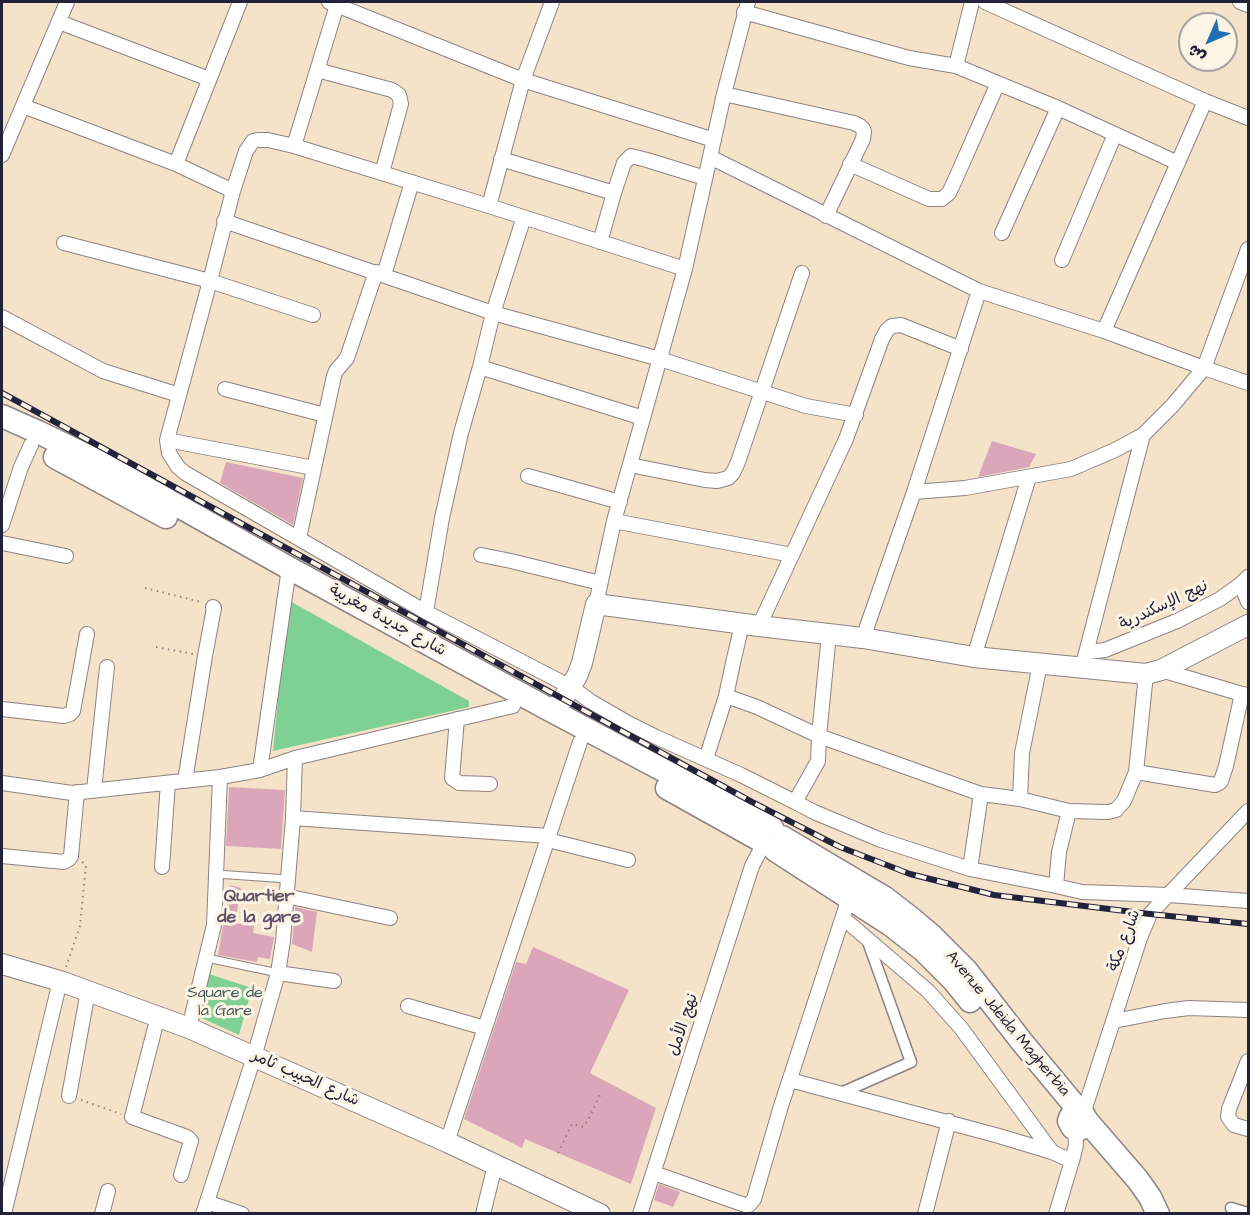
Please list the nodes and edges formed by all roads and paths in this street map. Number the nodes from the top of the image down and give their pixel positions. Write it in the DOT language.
graph roads {
  1 [pos="67,2"];
  2 [pos="240,2"];
  3 [pos="552,2"];
  4 [pos="972,2"];
  5 [pos="985,2"];
  6 [pos="1240,2"];
  7 [pos="333,3"];
  8 [pos="1248,5"];
  9 [pos="355,6"];
  10 [pos="746,7"];
  11 [pos="59,22"];
  12 [pos="956,66"];
  13 [pos="317,70"];
  14 [pos="209,79"];
  15 [pos="523,80"];
  16 [pos="998,82"];
  17 [pos="724,94"];
  18 [pos="1205,101"];
  19 [pos="23,106"];
  20 [pos="1058,108"];
  21 [pos="1248,118"];
  22 [pos="1115,134"];
  23 [pos="714,140"];
  24 [pos="294,146"];
  25 [pos="2,155"];
  26 [pos="710,157"];
  27 [pos="501,159"];
  28 [pos="1178,163"];
  29 [pos="176,164"];
  30 [pos="850,164"];
  31 [pos="382,173"];
  32 [pos="705,178"];
  33 [pos="412,182"];
  34 [pos="233,191"];
  35 [pos="614,193"];
  36 [pos="489,206"];
  37 [pos="826,216"];
  38 [pos="524,217"];
  39 [pos="224,221"];
  40 [pos="1002,233"];
  41 [pos="600,242"];
  42 [pos="64,243"];
  43 [pos="1248,249"];
  44 [pos="1062,260"];
  45 [pos="685,269"];
  46 [pos="802,273"];
  47 [pos="380,274"];
  48 [pos="210,281"];
  49 [pos="979,291"];
  50 [pos="493,313"];
  51 [pos="313,315"];
  52 [pos="2,317"];
  53 [pos="1104,332"];
  54 [pos="961,349"];
  55 [pos="660,359"];
  56 [pos="480,368"];
  57 [pos="1204,368"];
  58 [pos="1248,383"];
  59 [pos="225,389"];
  60 [pos="762,392"];
  61 [pos="179,395"];
  62 [pos="856,415"];
  63 [pos="2,416"];
  64 [pos="326,416"];
  65 [pos="643,418"];
  66 [pos="2,432"];
  67 [pos="1143,435"];
  68 [pos="167,440"];
  69 [pos="31,444"];
  70 [pos="630,465"];
  71 [pos="314,468"];
  72 [pos="528,476"];
  73 [pos="1029,477"];
  74 [pos="914,492"];
  75 [pos="620,502"];
  76 [pos="614,521"];
  77 [pos="2,525"];
  78 [pos="299,538"];
  79 [pos="2,543"];
  80 [pos="481,555"];
  81 [pos="792,555"];
  82 [pos="66,556"];
  83 [pos="288,576"];
  84 [pos="1245,581"];
  85 [pos="600,583"];
  86 [pos="145,588"];
  87 [pos="1248,603"];
  88 [pos="596,604"];
  89 [pos="213,607"];
  90 [pos="426,612"];
  91 [pos="751,625"];
  92 [pos="1248,625"];
  93 [pos="87,634"];
  94 [pos="829,634"];
  95 [pos="863,638"];
  96 [pos="156,647"];
  97 [pos="205,656"];
  98 [pos="974,657"];
  99 [pos="1084,660"];
  100 [pos="1040,664"];
  101 [pos="107,667"];
  102 [pos="1154,672"];
  103 [pos="571,687"];
  104 [pos="1245,695"];
  105 [pos="726,696"];
  106 [pos="513,706"];
  107 [pos="2,709"];
  108 [pos="552,711"];
  109 [pos="457,719"];
  110 [pos="819,736"];
  111 [pos="580,742"];
  112 [pos="295,758"];
  113 [pos="706,759"];
  114 [pos="260,770"];
  115 [pos="1136,772"];
  116 [pos="220,777"];
  117 [pos="184,781"];
  118 [pos="2,783"];
  119 [pos="168,783"];
  120 [pos="490,784"];
  121 [pos="94,790"];
  122 [pos="78,792"];
  123 [pos="981,794"];
  124 [pos="1020,799"];
  125 [pos="795,802"];
  126 [pos="1069,811"];
  127 [pos="1248,811"];
  128 [pos="292,818"];
  129 [pos="1243,824"];
  130 [pos="548,838"];
  131 [pos="770,840"];
  132 [pos="2,856"];
  133 [pos="71,856"];
  134 [pos="628,860"];
  135 [pos="162,867"];
  136 [pos="970,869"];
  137 [pos="216,874"];
  138 [pos="288,879"];
  139 [pos="1056,886"];
  140 [pos="1169,895"];
  141 [pos="286,896"];
  142 [pos="1248,901"];
  143 [pos="846,908"];
  144 [pos="390,918"];
  145 [pos="866,938"];
  146 [pos="207,958"];
  147 [pos="2,964"];
  148 [pos="278,973"];
  149 [pos="60,981"];
  150 [pos="334,981"];
  151 [pos="88,991"];
  152 [pos="408,1006"];
  153 [pos="1248,1010"];
  154 [pos="158,1016"];
  155 [pos="1114,1021"];
  156 [pos="189,1028"];
  157 [pos="485,1028"];
  158 [pos="254,1057"];
  159 [pos="1248,1061"];
  160 [pos="790,1080"];
  161 [pos="601,1093"];
  162 [pos="841,1093"];
  163 [pos="69,1096"];
  164 [pos="132,1117"];
  165 [pos="949,1121"];
  166 [pos="1079,1122"];
  167 [pos="1248,1129"];
  168 [pos="447,1142"];
  169 [pos="1052,1152"];
  170 [pos="558,1153"];
  171 [pos="1072,1161"];
  172 [pos="495,1165"];
  173 [pos="654,1173"];
  174 [pos="181,1175"];
  175 [pos="108,1191"];
  176 [pos="569,1207"];
  177 [pos="205,1208"];
  178 [pos="1231,1208"];
  179 [pos="4,1212"];
  180 [pos="1248,1213"];
  181 [pos="19,1214"];
  182 [pos="102,1214"];
  183 [pos="242,1214"];
  184 [pos="483,1214"];
  185 [pos="600,1214"];
  186 [pos="640,1214"];
  187 [pos="925,1214"];
  188 [pos="1056,1214"];
  189 [pos="1142,1214"];
  190 [pos="1158,1214"];
  1 -- 11 [label="street"];
  2 -- 14 [label="street"];
  3 -- 15 [label="street"];
  4 -- 12 [label="street"];
  5 -- 18 [label="street"];
  6 -- 8 [label="street"];
  7 -- 9 [label="street"];
  7 -- 13 [label="street"];
  9 -- 15 [label="street"];
  10 -- 12 [label="street"];
  10 -- 17 [label="street"];
  11 -- 14 [label="street"];
  11 -- 19 [label="street"];
  12 -- 16 [label="street"];
  13 -- 24 [label="street"];
  13 -- 31 [label="street"];
  14 -- 29 [label="street"];
  15 -- 23 [label="street"];
  15 -- 27 [label="street"];
  16 -- 20 [label="street"];
  16 -- 30 [label="street"];
  17 -- 23 [label="street"];
  17 -- 30 [label="street"];
  18 -- 21 [label="street"];
  18 -- 28 [label="street"];
  19 -- 25 [label="street"];
  19 -- 29 [label="street"];
  20 -- 22 [label="street"];
  20 -- 40 [label="street"];
  22 -- 28 [label="street"];
  22 -- 44 [label="street"];
  23 -- 26 [label="street"];
  24 -- 31 [label="street"];
  24 -- 34 [label="street"];
  26 -- 32 [label="street"];
  26 -- 37 [label="street"];
  27 -- 35 [label="street"];
  27 -- 36 [label="street"];
  28 -- 53 [label="street"];
  29 -- 34 [label="street"];
  30 -- 37 [label="street"];
  31 -- 33 [label="street"];
  32 -- 35 [label="street"];
  32 -- 45 [label="street"];
  33 -- 36 [label="street"];
  33 -- 47 [label="street"];
  34 -- 39 [label="street"];
  35 -- 41 [label="street"];
  36 -- 38 [label="street"];
  37 -- 49 [label="street"];
  38 -- 41 [label="street"];
  38 -- 50 [label="street"];
  39 -- 47 [label="street"];
  39 -- 48 [label="street"];
  41 -- 45 [label="street"];
  42 -- 48 [label="street"];
  43 -- 57 [label="street"];
  45 -- 55 [label="street"];
  46 -- 60 [label="street"];
  47 -- 50 [label="street"];
  47 -- 64 [label="street"];
  48 -- 51 [label="street"];
  48 -- 61 [label="street"];
  49 -- 53 [label="street"];
  49 -- 54 [label="street"];
  50 -- 55 [label="street"];
  50 -- 56 [label="street"];
  52 -- 61 [label="street"];
  53 -- 57 [label="street"];
  54 -- 62 [label="street"];
  54 -- 74 [label="street"];
  55 -- 60 [label="street"];
  55 -- 65 [label="street"];
  56 -- 65 [label="street"];
  56 -- 90 [label="street"];
  57 -- 58 [label="street"];
  57 -- 67 [label="street"];
  59 -- 64 [label="street"];
  60 -- 62 [label="street"];
  60 -- 70 [label="street"];
  61 -- 68 [label="street"];
  62 -- 81 [label="street"];
  63 -- 83 [label="main road, شارع جديدة مغربية"];
  64 -- 71 [label="street"];
  65 -- 70 [label="street"];
  66 -- 69 [label="main road, شارع جديدة مغربية"];
  67 -- 73 [label="street"];
  67 -- 99 [label="street"];
  68 -- 71 [label="street"];
  68 -- 78 [label="street"];
  69 -- 77 [label="street"];
  69 -- 83 [label="main road, شارع جديدة مغربية"];
  70 -- 75 [label="street"];
  71 -- 78 [label="street"];
  72 -- 75 [label="street"];
  73 -- 74 [label="street"];
  73 -- 98 [label="street"];
  74 -- 95 [label="street"];
  75 -- 76 [label="street"];
  76 -- 81 [label="street"];
  76 -- 85 [label="street"];
  78 -- 90 [label="street"];
  79 -- 82 [label="street"];
  80 -- 85 [label="street"];
  81 -- 91 [label="street"];
  83 -- 106 [label="main road, شارع جديدة مغربية"];
  83 -- 108 [label="main road, شارع جديدة مغربية"];
  83 -- 114 [label="street"];
  84 -- 87 [label="street"];
  84 -- 99 [label="street, نهج الإسكندرية"];
  85 -- 88 [label="street"];
  86 -- 89 [label="path"];
  88 -- 91 [label="main road"];
  88 -- 103 [label="main road"];
  89 -- 97 [label="street"];
  90 -- 103 [label="street"];
  91 -- 94 [label="main road"];
  91 -- 105 [label="street"];
  92 -- 102 [label="main road"];
  93 -- 107 [label="street"];
  94 -- 95 [label="main road"];
  94 -- 110 [label="street"];
  95 -- 98 [label="main road"];
  96 -- 97 [label="path"];
  97 -- 117 [label="street"];
  98 -- 100 [label="main road"];
  99 -- 100 [label="main road"];
  99 -- 102 [label="main road"];
  100 -- 124 [label="street"];
  101 -- 121 [label="street"];
  102 -- 104 [label="street"];
  102 -- 115 [label="street"];
  103 -- 108 [label="main road"];
  103 -- 113 [label="street"];
  104 -- 115 [label="street"];
  105 -- 110 [label="street"];
  105 -- 113 [label="street"];
  106 -- 109 [label="street"];
  106 -- 111 [label="main road, شارع جديدة مغربية"];
  108 -- 131 [label="main road, شارع جديدة مغربية"];
  109 -- 112 [label="street"];
  109 -- 120 [label="street"];
  110 -- 123 [label="street"];
  110 -- 125 [label="street"];
  111 -- 130 [label="street"];
  111 -- 131 [label="main road, شارع جديدة مغربية"];
  112 -- 114 [label="street"];
  112 -- 128 [label="street"];
  113 -- 125 [label="street"];
  114 -- 116 [label="street"];
  115 -- 126 [label="street"];
  116 -- 117 [label="street"];
  116 -- 137 [label="street"];
  117 -- 119 [label="street"];
  118 -- 122 [label="street"];
  119 -- 121 [label="street"];
  119 -- 135 [label="street"];
  121 -- 122 [label="street"];
  122 -- 133 [label="street"];
  123 -- 124 [label="street"];
  123 -- 136 [label="street"];
  124 -- 126 [label="street"];
  125 -- 136 [label="street"];
  126 -- 139 [label="street"];
  127 -- 129 [label="street, شارع مكة"];
  128 -- 130 [label="street"];
  128 -- 138 [label="street"];
  129 -- 140 [label="street, شارع مكة"];
  130 -- 134 [label="street"];
  130 -- 157 [label="street"];
  131 -- 143 [label="main road, Avenue Jdeida Magherbia"];
  131 -- 166 [label="main road, Avenue Jdeida Magherbia"];
  131 -- 173 [label="street, نهج الأمل"];
  132 -- 133 [label="street"];
  133 -- 149 [label="path"];
  136 -- 139 [label="street"];
  137 -- 138 [label="lane"];
  137 -- 146 [label="street"];
  138 -- 141 [label="street"];
  139 -- 140 [label="street"];
  140 -- 142 [label="street"];
  140 -- 155 [label="street, شارع مكة"];
  141 -- 144 [label="street"];
  141 -- 148 [label="street"];
  143 -- 145 [label="street"];
  143 -- 160 [label="street"];
  143 -- 166 [label="main road, Avenue Jdeida Magherbia"];
  145 -- 162 [label="street"];
  145 -- 169 [label="street"];
  146 -- 148 [label="lane"];
  146 -- 156 [label="street"];
  147 -- 149 [label="main road, شارع الحبيب ثامر"];
  148 -- 150 [label="street"];
  148 -- 158 [label="street"];
  149 -- 151 [label="main road, شارع الحبيب ثامر"];
  149 -- 179 [label="street"];
  151 -- 154 [label="main road, شارع الحبيب ثامر"];
  151 -- 163 [label="street"];
  152 -- 157 [label="street"];
  153 -- 155 [label="street"];
  154 -- 156 [label="main road, شارع الحبيب ثامر"];
  154 -- 164 [label="street"];
  155 -- 166 [label="street, شارع مكة"];
  156 -- 158 [label="main road, شارع الحبيب ثامر"];
  157 -- 168 [label="street"];
  158 -- 168 [label="main road, شارع الحبيب ثامر"];
  158 -- 177 [label="street"];
  159 -- 167 [label="street"];
  160 -- 162 [label="street"];
  160 -- 173 [label="street"];
  161 -- 170 [label="path"];
  162 -- 165 [label="street"];
  163 -- 164 [label="path"];
  164 -- 174 [label="street"];
  165 -- 169 [label="street"];
  165 -- 187 [label="street"];
  166 -- 171 [label="street, شارع مكة"];
  166 -- 189 [label="main road, Avenue Jdeida Magherbia"];
  166 -- 190 [label="main road, Avenue Jdeida Magherbia"];
  168 -- 172 [label="main road, شارع الحبيب ثامر"];
  169 -- 171 [label="street"];
  171 -- 188 [label="street, شارع مكة"];
  172 -- 176 [label="main road, شارع الحبيب ثامر"];
  172 -- 184 [label="street"];
  173 -- 186 [label="street, نهج الأمل"];
  175 -- 182 [label="street"];
  176 -- 185 [label="main road, شارع الحبيب ثامر"];
  177 -- 183 [label="street"];
  178 -- 180 [label="street"];
  179 -- 181 [label="street"];
}
